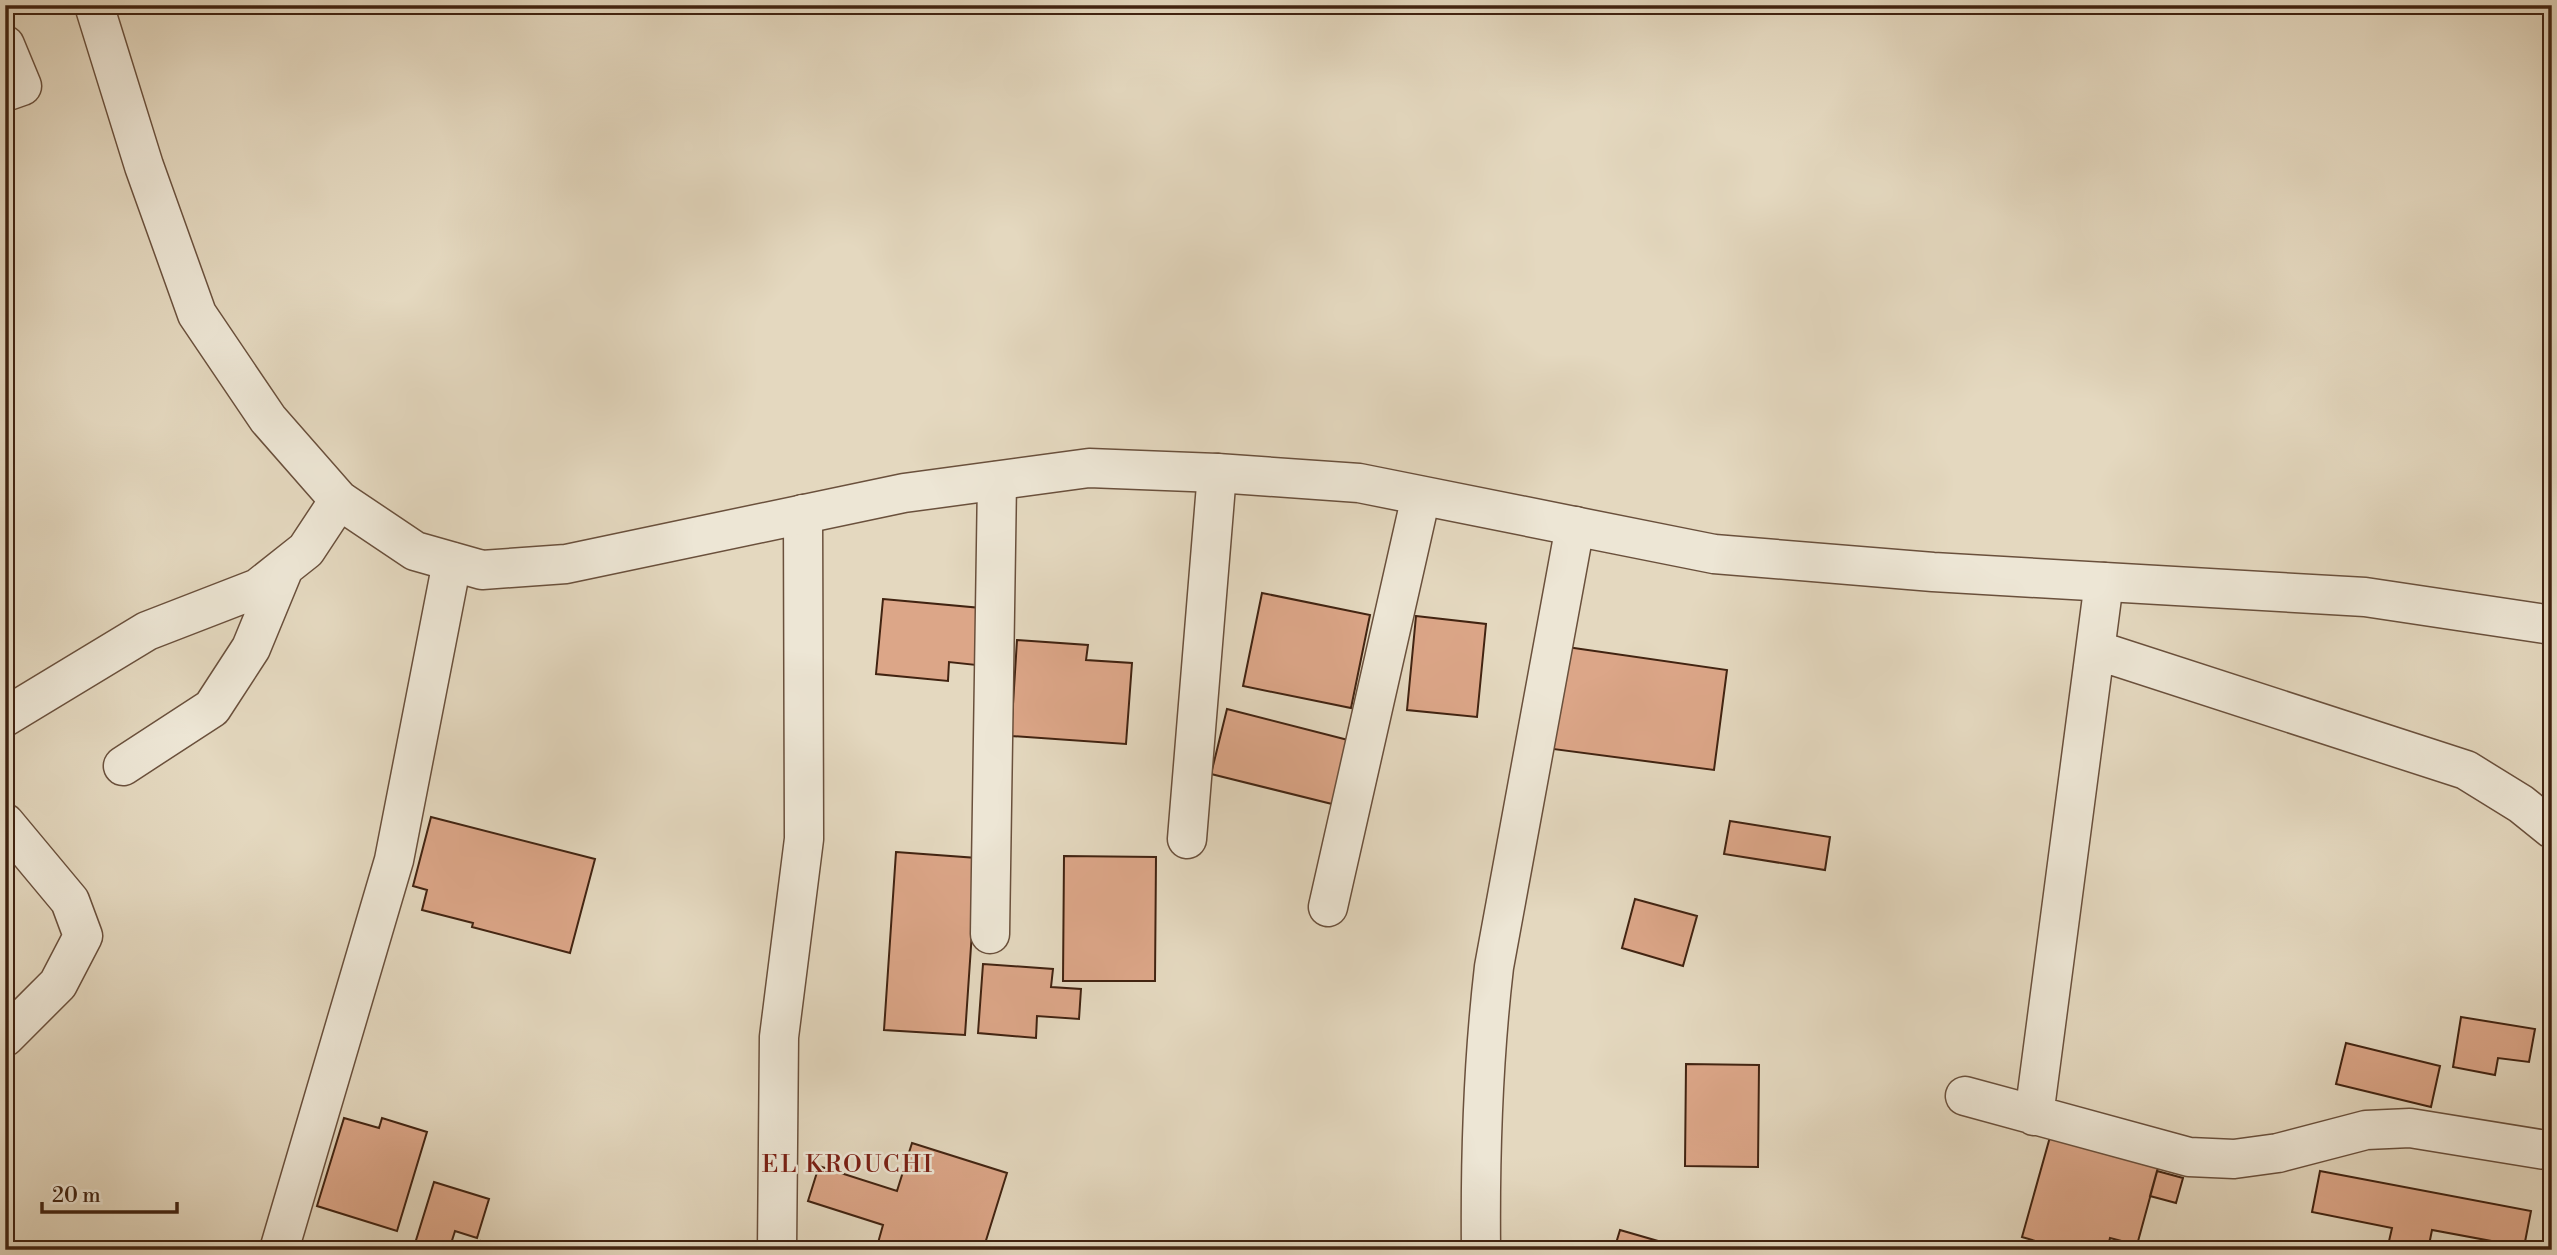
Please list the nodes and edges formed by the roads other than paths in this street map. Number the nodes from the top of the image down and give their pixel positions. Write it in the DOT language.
graph roads {
  1 [pos="94,5"];
  2 [pos="5,45"];
  3 [pos="5,92"];
  4 [pos="1217,473"];
  5 [pos="997,481"];
  6 [pos="1421,496"];
  7 [pos="339,500"];
  8 [pos="803,514"];
  9 [pos="1575,527"];
  10 [pos="452,562"];
  11 [pos="284,568"];
  12 [pos="2104,582"];
  13 [pos="2552,625"];
  14 [pos="2096,650"];
  15 [pos="5,717"];
  16 [pos="123,766"];
  17 [pos="5,823"];
  18 [pos="2552,830"];
  19 [pos="1187,839"];
  20 [pos="1328,907"];
  21 [pos="990,934"];
  22 [pos="5,1037"];
  23 [pos="1965,1096"];
  24 [pos="2034,1116"];
  25 [pos="2552,1151"];
  26 [pos="279,1250"];
  27 [pos="777,1250"];
  28 [pos="1481,1250"];
  1 -- 7 [label="street"];
  2 -- 3 [label="street"];
  4 -- 5 [label="street"];
  4 -- 6 [label="street"];
  4 -- 19 [label="street"];
  5 -- 8 [label="street"];
  5 -- 21 [label="street"];
  6 -- 9 [label="street"];
  6 -- 20 [label="street"];
  7 -- 10 [label="street"];
  7 -- 11 [label="street"];
  8 -- 10 [label="street"];
  8 -- 27 [label="street"];
  9 -- 12 [label="street"];
  9 -- 28 [label="street"];
  10 -- 26 [label="street"];
  11 -- 15 [label="street"];
  11 -- 16 [label="street"];
  12 -- 13 [label="street"];
  12 -- 14 [label="street"];
  14 -- 18 [label="street"];
  14 -- 24 [label="street"];
  17 -- 22 [label="street"];
  23 -- 24 [label="street"];
  24 -- 25 [label="street"];
}
